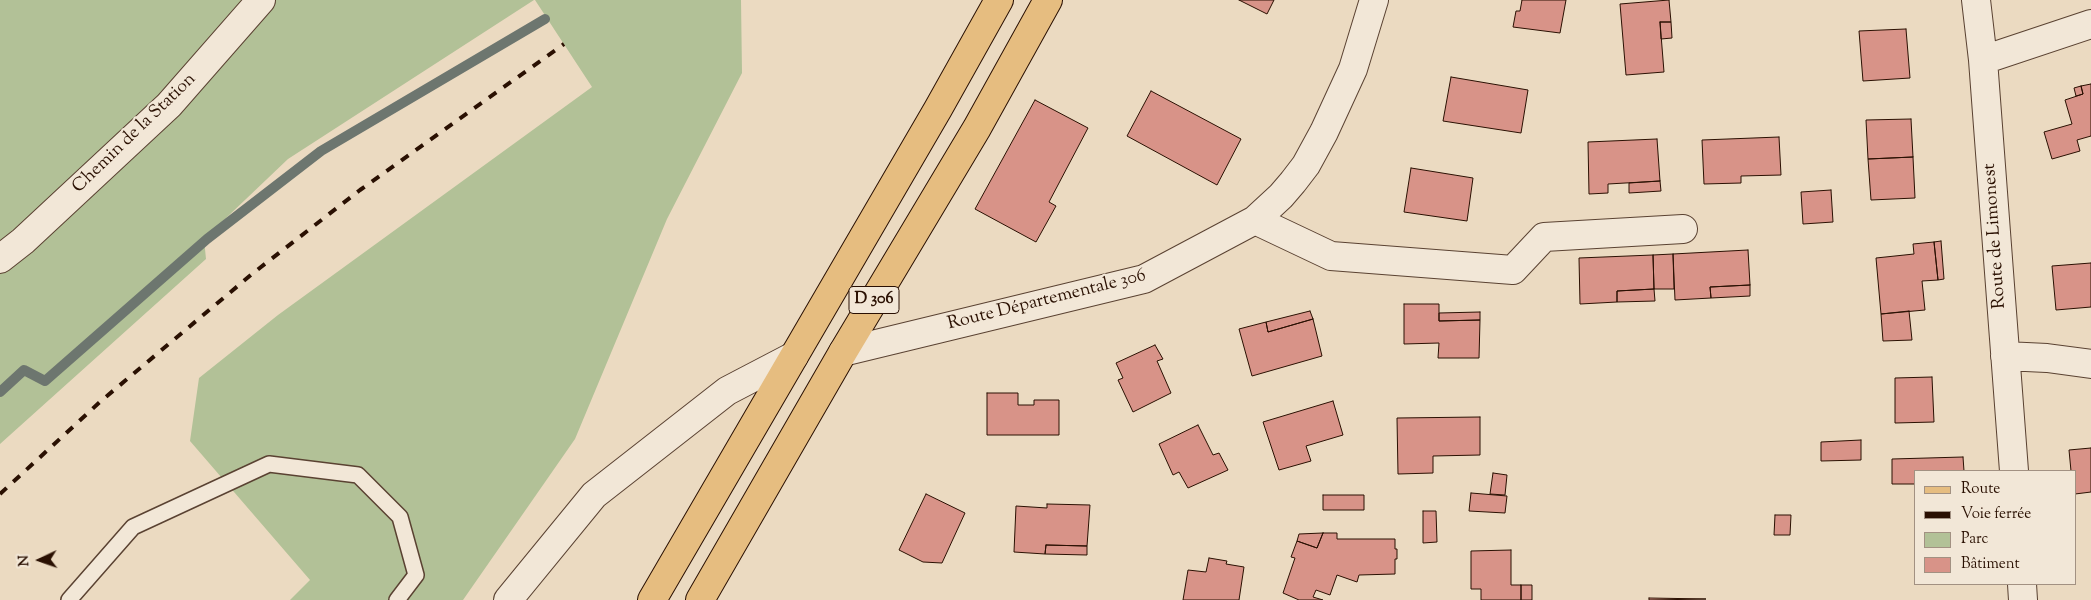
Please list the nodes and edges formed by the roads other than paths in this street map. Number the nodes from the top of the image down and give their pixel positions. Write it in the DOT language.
graph roads {
  1 [pos="261,0"];
  2 [pos="999,0"];
  3 [pos="1048,0"];
  4 [pos="1374,0"];
  5 [pos="1976,0"];
  6 [pos="2091,24"];
  7 [pos="1983,60"];
  8 [pos="1254,220"];
  9 [pos="1684,229"];
  10 [pos="0,259"];
  11 [pos="843,352"];
  12 [pos="794,356"];
  13 [pos="2005,356"];
  14 [pos="2091,364"];
  15 [pos="2014,470"];
  16 [pos="2022,585"];
  17 [pos="69,600"];
  18 [pos="397,600"];
  19 [pos="508,600"];
  20 [pos="652,600"];
  21 [pos="700,600"];
  22 [pos="2023,600"];
  1 -- 10 [label="street, Chemin de la Station"];
  2 -- 12 [label="main road, D 306"];
  3 -- 11 [label="main road, D 306"];
  4 -- 8 [label="street, Route Départementale 306"];
  5 -- 7 [label="street, Route de Limonest"];
  6 -- 7 [label="street"];
  7 -- 13 [label="street, Route de Limonest"];
  8 -- 9 [label="street"];
  8 -- 11 [label="street, Route Départementale 306"];
  11 -- 21 [label="main road, D 306"];
  12 -- 19 [label="street"];
  12 -- 20 [label="main road, D 306"];
  13 -- 14 [label="street"];
  13 -- 15 [label="street, Route de Limonest"];
  16 -- 22 [label="street"];
  17 -- 18 [label="lane"];
}
